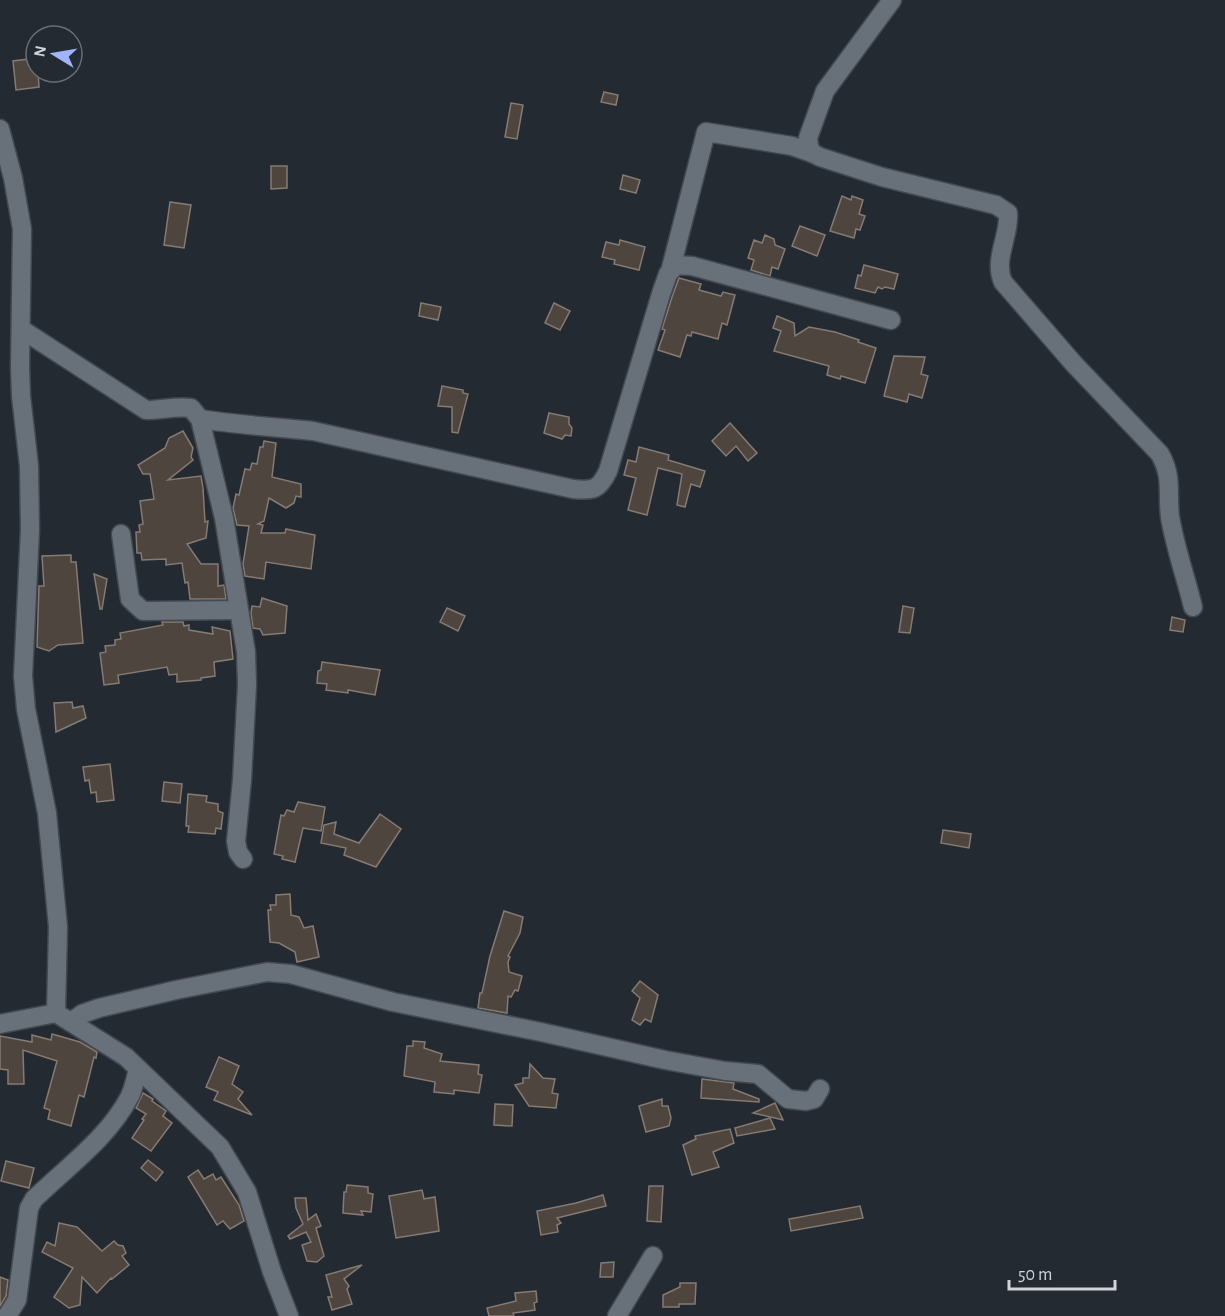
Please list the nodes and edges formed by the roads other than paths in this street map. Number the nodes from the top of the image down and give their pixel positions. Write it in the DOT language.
graph roads {
  1 [pos="892,0"];
  2 [pos="0,129"];
  3 [pos="812,153"];
  4 [pos="671,268"];
  5 [pos="891,320"];
  6 [pos="21,329"];
  7 [pos="200,419"];
  8 [pos="121,534"];
  9 [pos="1193,608"];
  10 [pos="239,609"];
  11 [pos="243,859"];
  12 [pos="63,1018"];
  13 [pos="0,1024"];
  14 [pos="138,1069"];
  15 [pos="820,1089"];
  16 [pos="653,1256"];
  17 [pos="7,1316"];
  18 [pos="289,1316"];
  19 [pos="618,1316"];
  1 -- 3 [label="street"];
  2 -- 6 [label="street"];
  3 -- 4 [label="street"];
  3 -- 9 [label="street"];
  4 -- 5 [label="street"];
  4 -- 7 [label="street"];
  6 -- 7 [label="street"];
  6 -- 12 [label="street"];
  7 -- 10 [label="street"];
  8 -- 10 [label="street"];
  10 -- 11 [label="street"];
  12 -- 13 [label="street"];
  12 -- 14 [label="street"];
  12 -- 15 [label="street"];
  14 -- 17 [label="street"];
  14 -- 18 [label="street"];
  16 -- 19 [label="street"];
}
